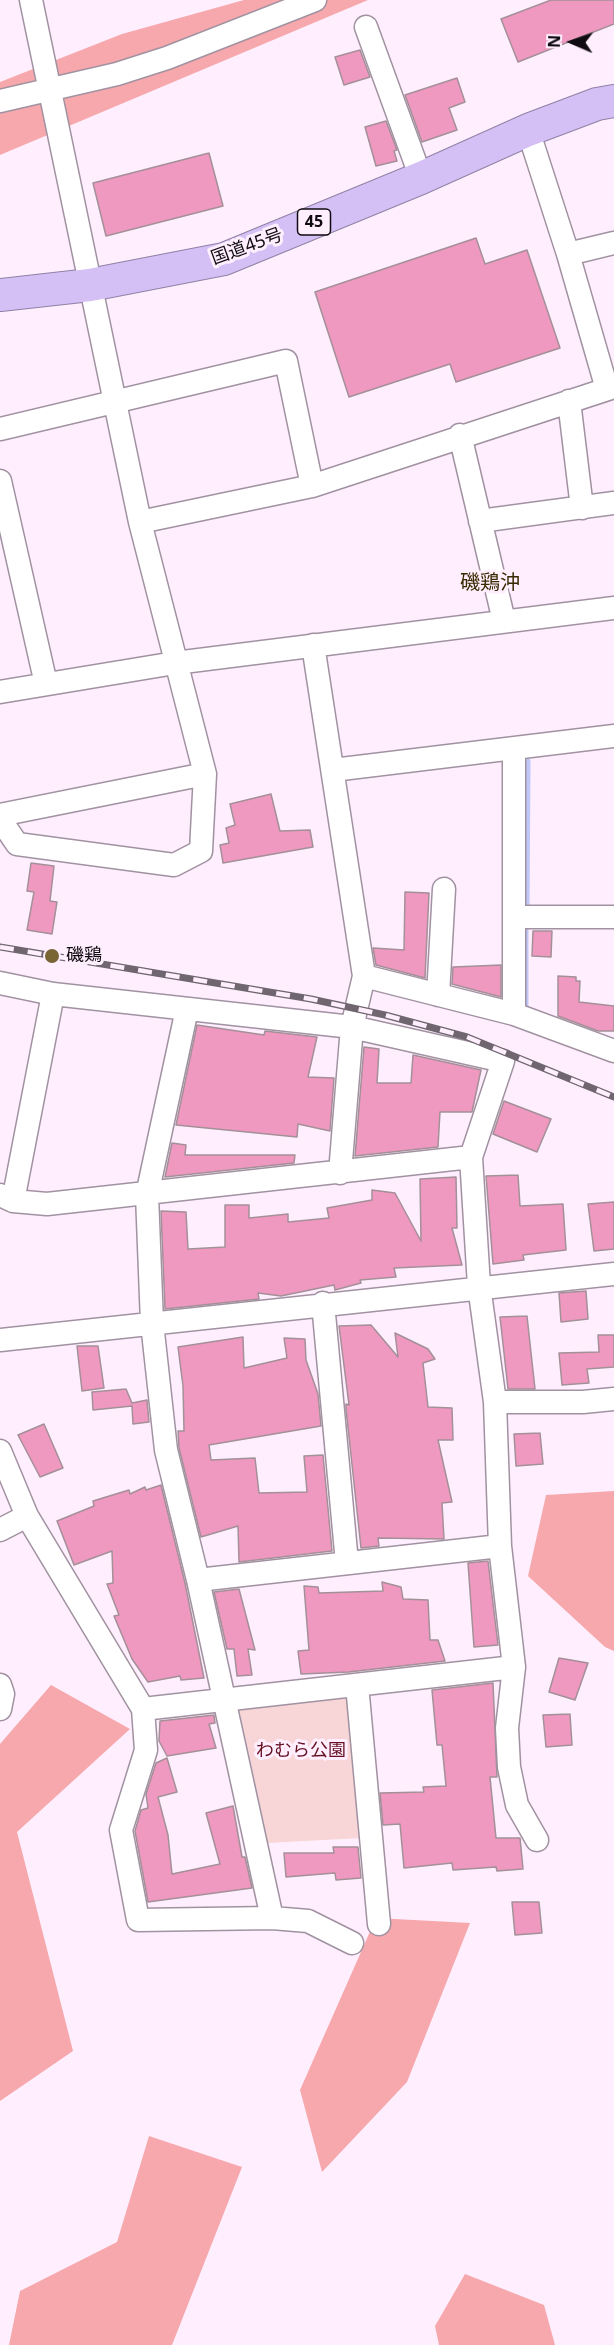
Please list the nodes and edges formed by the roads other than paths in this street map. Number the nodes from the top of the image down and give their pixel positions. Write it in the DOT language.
graph roads {
  1 [pos="31,0"];
  2 [pos="315,0"];
  3 [pos="366,27"];
  4 [pos="49,87"];
  5 [pos="0,100"];
  6 [pos="614,101"];
  7 [pos="528,130"];
  8 [pos="421,178"];
  9 [pos="614,243"];
  10 [pos="568,254"];
  11 [pos="90,285"];
  12 [pos="0,295"];
  13 [pos="610,388"];
  14 [pos="569,401"];
  15 [pos="114,402"];
  16 [pos="0,429"];
  17 [pos="460,435"];
  18 [pos="0,481"];
  19 [pos="312,486"];
  20 [pos="614,503"];
  21 [pos="582,508"];
  22 [pos="140,522"];
  23 [pos="480,522"];
  24 [pos="7,544"];
  25 [pos="614,608"];
  26 [pos="504,621"];
  27 [pos="313,645"];
  28 [pos="174,663"];
  29 [pos="46,684"];
  30 [pos="0,692"];
  31 [pos="614,736"];
  32 [pos="514,748"];
  33 [pos="333,770"];
  34 [pos="204,774"];
  35 [pos="0,817"];
  36 [pos="444,889"];
  37 [pos="514,917"];
  38 [pos="614,917"];
  39 [pos="364,976"];
  40 [pos="0,983"];
  41 [pos="53,994"];
  42 [pos="438,995"];
  43 [pos="187,1009"];
  44 [pos="514,1014"];
  45 [pos="352,1027"];
  46 [pos="614,1051"];
  47 [pos="471,1157"];
  48 [pos="340,1173"];
  49 [pos="147,1195"];
  50 [pos="7,1198"];
  51 [pos="614,1274"];
  52 [pos="479,1286"];
  53 [pos="323,1304"];
  54 [pos="152,1323"];
  55 [pos="0,1340"];
  56 [pos="614,1400"];
  57 [pos="495,1402"];
  58 [pos="0,1451"];
  59 [pos="27,1516"];
  60 [pos="0,1530"];
  61 [pos="500,1546"];
  62 [pos="347,1563"];
  63 [pos="198,1580"];
  64 [pos="514,1667"];
  65 [pos="0,1685"];
  66 [pos="357,1685"];
  67 [pos="224,1700"];
  68 [pos="0,1709"];
  69 [pos="143,1709"];
  70 [pos="537,1840"];
  71 [pos="272,1918"];
  72 [pos="379,1924"];
  73 [pos="352,1943"];
  1 -- 4 [label="street"];
  2 -- 4 [label="street"];
  3 -- 8 [label="street"];
  4 -- 5 [label="street"];
  4 -- 11 [label="street"];
  6 -- 7 [label="highway, 国道45号 / 45"];
  7 -- 8 [label="highway, 国道45号 / 45"];
  7 -- 10 [label="street"];
  8 -- 11 [label="highway, 国道45号 / 45"];
  9 -- 10 [label="street"];
  10 -- 13 [label="street"];
  11 -- 12 [label="highway, 国道45号 / 45"];
  11 -- 15 [label="street"];
  13 -- 14 [label="street"];
  14 -- 17 [label="street"];
  14 -- 21 [label="street"];
  15 -- 16 [label="street"];
  15 -- 19 [label="street"];
  15 -- 22 [label="street"];
  17 -- 19 [label="street"];
  17 -- 23 [label="street"];
  18 -- 24 [label="street"];
  19 -- 22 [label="street"];
  20 -- 21 [label="street"];
  21 -- 23 [label="street"];
  22 -- 28 [label="street"];
  23 -- 26 [label="street"];
  24 -- 29 [label="street"];
  25 -- 26 [label="street"];
  26 -- 27 [label="street"];
  27 -- 28 [label="street"];
  27 -- 33 [label="street"];
  28 -- 29 [label="street"];
  28 -- 34 [label="street"];
  29 -- 30 [label="street"];
  31 -- 32 [label="street"];
  32 -- 33 [label="street"];
  32 -- 37 [label="street"];
  33 -- 39 [label="street"];
  34 -- 35 [label="street"];
  34 -- 35 [label="street"];
  36 -- 42 [label="street"];
  37 -- 38 [label="street"];
  37 -- 44 [label="street"];
  39 -- 42 [label="street"];
  39 -- 45 [label="street"];
  40 -- 41 [label="street"];
  41 -- 43 [label="street"];
  41 -- 50 [label="street"];
  42 -- 44 [label="street"];
  43 -- 45 [label="street"];
  43 -- 49 [label="street"];
  44 -- 46 [label="street"];
  45 -- 47 [label="street"];
  45 -- 48 [label="street"];
  47 -- 48 [label="street"];
  47 -- 52 [label="street"];
  48 -- 49 [label="street"];
  49 -- 50 [label="street"];
  49 -- 54 [label="street"];
  51 -- 52 [label="street"];
  52 -- 53 [label="street"];
  52 -- 57 [label="street"];
  53 -- 54 [label="street"];
  53 -- 62 [label="street"];
  54 -- 55 [label="street"];
  54 -- 63 [label="street"];
  56 -- 57 [label="street"];
  57 -- 61 [label="street"];
  58 -- 59 [label="street"];
  59 -- 60 [label="street"];
  59 -- 69 [label="street"];
  61 -- 62 [label="street"];
  61 -- 64 [label="street"];
  62 -- 63 [label="street"];
  63 -- 67 [label="street"];
  64 -- 66 [label="street"];
  64 -- 70 [label="street"];
  65 -- 68 [label="street"];
  66 -- 67 [label="street"];
  66 -- 72 [label="street"];
  67 -- 69 [label="street"];
  67 -- 71 [label="street"];
  69 -- 71 [label="street"];
  71 -- 73 [label="street"];
}
